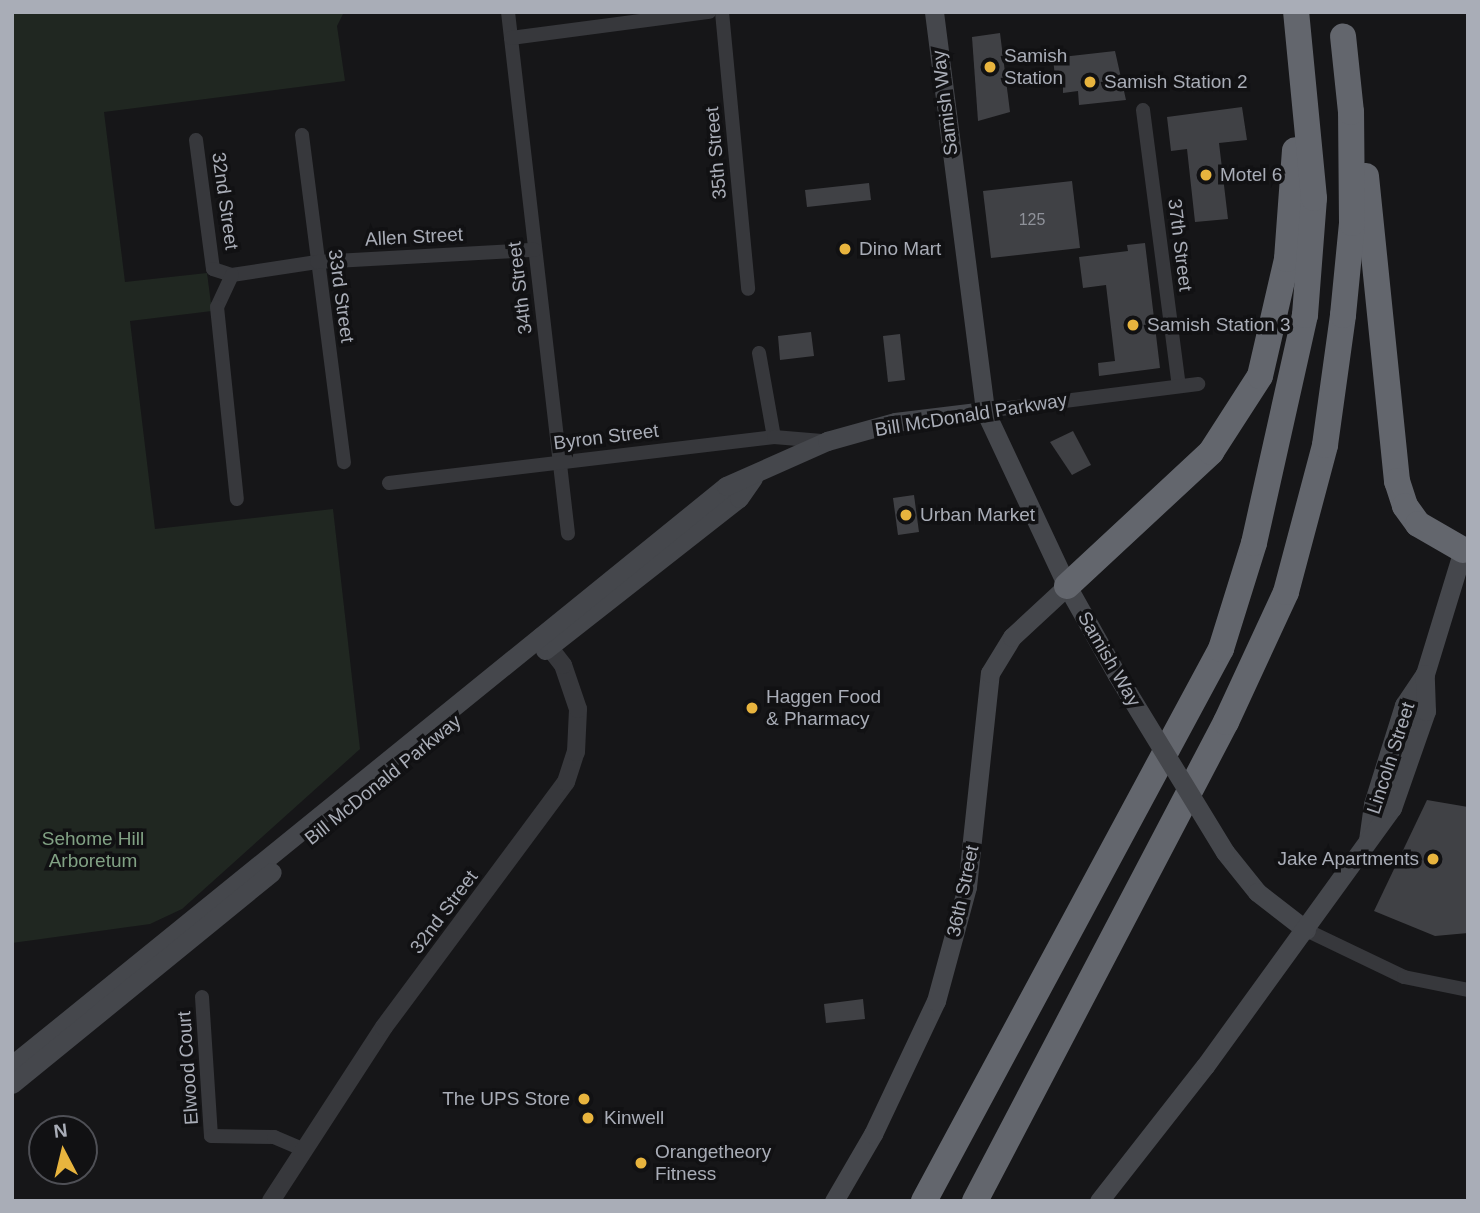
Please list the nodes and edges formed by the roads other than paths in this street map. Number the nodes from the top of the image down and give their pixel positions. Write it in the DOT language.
graph roads {
  1 [pos="508,12"];
  2 [pos="709,12"];
  3 [pos="722,12"];
  4 [pos="934,12"];
  5 [pos="1295,12"];
  6 [pos="1342,24"];
  7 [pos="511,37"];
  8 [pos="1143,110"];
  9 [pos="302,135"];
  10 [pos="195,140"];
  11 [pos="535,250"];
  12 [pos="317,262"];
  13 [pos="213,269"];
  14 [pos="232,275"];
  15 [pos="748,289"];
  16 [pos="759,353"];
  17 [pos="1198,384"];
  18 [pos="1179,386"];
  19 [pos="985,411"];
  20 [pos="774,437"];
  21 [pos="827,441"];
  22 [pos="344,462"];
  23 [pos="560,462"];
  24 [pos="389,483"];
  25 [pos="236,499"];
  26 [pos="568,534"];
  27 [pos="1465,541"];
  28 [pos="1067,586"];
  29 [pos="546,641"];
  30 [pos="1306,930"];
  31 [pos="1468,990"];
  32 [pos="202,997"];
  33 [pos="12,1065"];
  34 [pos="12,1084"];
  35 [pos="302,1149"];
  36 [pos="271,1201"];
  37 [pos="834,1201"];
  38 [pos="924,1201"];
  39 [pos="975,1201"];
  40 [pos="1099,1201"];
  1 -- 7 [label="street, 34th Street"];
  2 -- 7 [label="street"];
  3 -- 15 [label="street, 35th Street"];
  4 -- 19 [label="main road, Samish Way"];
  5 -- 28 [label="highway"];
  5 -- 38 [label="highway"];
  6 -- 27 [label="highway"];
  6 -- 39 [label="highway"];
  7 -- 11 [label="street, 34th Street"];
  8 -- 18 [label="street, 37th Street"];
  9 -- 12 [label="street, 33rd Street"];
  10 -- 13 [label="street, 32nd Street"];
  11 -- 12 [label="street, Allen Street"];
  11 -- 23 [label="street, 34th Street"];
  12 -- 14 [label="street, Allen Street"];
  12 -- 22 [label="street, 33rd Street"];
  13 -- 14 [label="street, Allen Street"];
  14 -- 25 [label="street"];
  16 -- 20 [label="street"];
  17 -- 18 [label="street, Bill McDonald Parkway"];
  18 -- 19 [label="street, Bill McDonald Parkway"];
  19 -- 21 [label="main road, Bill McDonald Parkway"];
  19 -- 28 [label="main road, Samish Way"];
  20 -- 21 [label="street, Byron Street"];
  20 -- 23 [label="street, Byron Street"];
  21 -- 29 [label="main road, Bill McDonald Parkway"];
  23 -- 24 [label="street, Byron Street"];
  23 -- 26 [label="street, 34th Street"];
  27 -- 30 [label="main road, Lincoln Street"];
  28 -- 30 [label="main road, Samish Way, bridge"];
  28 -- 37 [label="main road, 36th Street"];
  29 -- 33 [label="main road, Bill McDonald Parkway"];
  29 -- 34 [label="main road, Bill McDonald Parkway"];
  29 -- 35 [label="street, 32nd Street"];
  30 -- 31 [label="street"];
  30 -- 40 [label="main road"];
  32 -- 35 [label="street, Elwood Court"];
  35 -- 36 [label="street, 32nd Street"];
}
